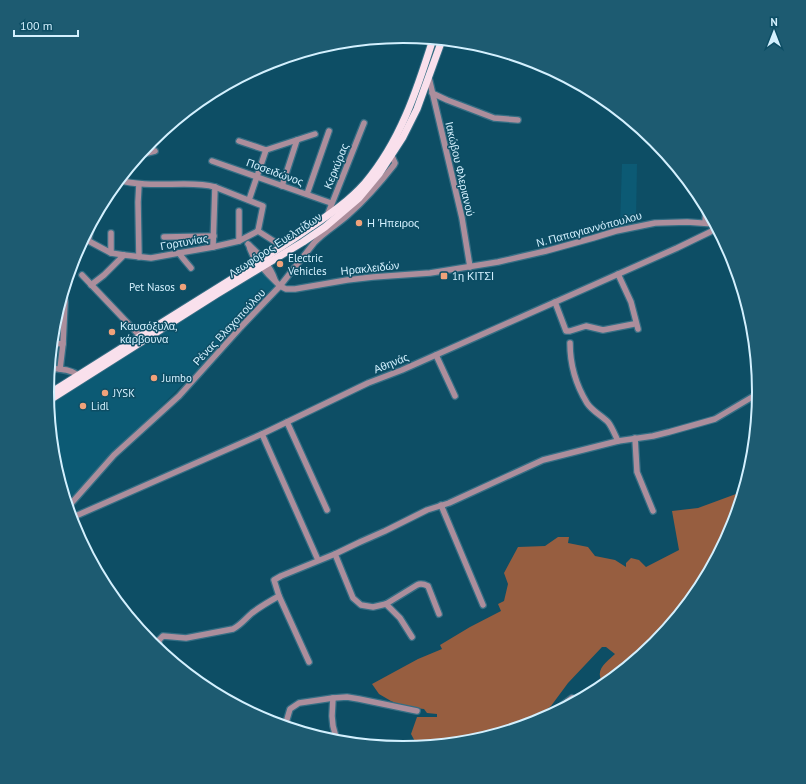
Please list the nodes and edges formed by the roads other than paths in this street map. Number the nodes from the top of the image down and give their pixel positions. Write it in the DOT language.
graph roads {
  1 [pos="431,44"];
  2 [pos="440,45"];
  3 [pos="428,77"];
  4 [pos="432,93"];
  5 [pos="518,120"];
  6 [pos="364,124"];
  7 [pos="329,131"];
  8 [pos="315,134"];
  9 [pos="297,140"];
  10 [pos="239,141"];
  11 [pos="266,150"];
  12 [pos="155,151"];
  13 [pos="149,152"];
  14 [pos="392,156"];
  15 [pos="212,161"];
  16 [pos="257,176"];
  17 [pos="125,181"];
  18 [pos="139,184"];
  19 [pos="282,186"];
  20 [pos="215,187"];
  21 [pos="307,194"];
  22 [pos="250,200"];
  23 [pos="331,203"];
  24 [pos="239,211"];
  25 [pos="327,216"];
  26 [pos="705,219"];
  27 [pos="705,223"];
  28 [pos="258,231"];
  29 [pos="712,231"];
  30 [pos="111,233"];
  31 [pos="214,236"];
  32 [pos="164,237"];
  33 [pos="242,240"];
  34 [pos="89,241"];
  35 [pos="213,247"];
  36 [pos="284,247"];
  37 [pos="111,252"];
  38 [pos="179,253"];
  39 [pos="124,256"];
  40 [pos="139,257"];
  41 [pos="262,263"];
  42 [pos="470,267"];
  43 [pos="191,268"];
  44 [pos="618,274"];
  45 [pos="82,275"];
  46 [pos="278,284"];
  47 [pos="91,285"];
  48 [pos="555,302"];
  49 [pos="65,308"];
  50 [pos="634,324"];
  51 [pos="638,329"];
  52 [pos="140,336"];
  53 [pos="57,343"];
  54 [pos="570,343"];
  55 [pos="63,344"];
  56 [pos="436,355"];
  57 [pos="55,369"];
  58 [pos="60,369"];
  59 [pos="78,375"];
  60 [pos="54,390"];
  61 [pos="455,396"];
  62 [pos="54,397"];
  63 [pos="752,397"];
  64 [pos="287,422"];
  65 [pos="262,434"];
  66 [pos="635,438"];
  67 [pos="618,441"];
  68 [pos="72,502"];
  69 [pos="441,505"];
  70 [pos="327,510"];
  71 [pos="653,511"];
  72 [pos="77,515"];
  73 [pos="335,554"];
  74 [pos="318,560"];
  75 [pos="279,596"];
  76 [pos="386,604"];
  77 [pos="483,605"];
  78 [pos="439,614"];
  79 [pos="412,638"];
  80 [pos="159,642"];
  81 [pos="309,662"];
  82 [pos="333,698"];
  83 [pos="417,711"];
  84 [pos="286,720"];
  85 [pos="335,734"];
  1 -- 25 [label="main road, Λεωφόρος Ευελπίδων"];
  2 -- 3 [label="main road, Λεωφόρος Ευελπίδων"];
  3 -- 4 [label="street, Ιακώβου Φλεριανού"];
  3 -- 14 [label="main road, Λεωφόρος Ευελπίδων"];
  4 -- 5 [label="street"];
  4 -- 42 [label="street, Ιακώβου Φλεριανού"];
  6 -- 23 [label="street, Κερκύρας"];
  7 -- 21 [label="street"];
  8 -- 9 [label="street"];
  9 -- 11 [label="street"];
  9 -- 19 [label="street"];
  10 -- 11 [label="street"];
  11 -- 16 [label="street"];
  12 -- 13 [label="street"];
  14 -- 41 [label="main road, Λεωφόρος Ευελπίδων"];
  14 -- 46 [label="street, Ρένας Βλαχοπούλου"];
  15 -- 16 [label="street, Ποσειδώνος"];
  16 -- 19 [label="street, Ποσειδώνος"];
  16 -- 22 [label="street"];
  17 -- 18 [label="street"];
  18 -- 20 [label="street"];
  18 -- 40 [label="street"];
  19 -- 21 [label="street, Ποσειδώνος"];
  20 -- 22 [label="street"];
  20 -- 31 [label="street"];
  21 -- 23 [label="street, Ποσειδώνος"];
  22 -- 28 [label="street"];
  23 -- 25 [label="street, Κερκύρας"];
  24 -- 33 [label="street"];
  25 -- 36 [label="main road, Λεωφόρος Ευελπίδων"];
  26 -- 27 [label="street"];
  27 -- 42 [label="street, Ν. Παπαγιαννόπουλου"];
  28 -- 33 [label="street, Γορτυνίας"];
  28 -- 36 [label="street"];
  29 -- 44 [label="street, Αθηνάς"];
  30 -- 37 [label="street"];
  31 -- 32 [label="street"];
  31 -- 35 [label="street"];
  33 -- 35 [label="street, Γορτυνίας"];
  33 -- 41 [label="street"];
  34 -- 37 [label="street, Γορτυνίας"];
  35 -- 38 [label="street, Γορτυνίας"];
  36 -- 41 [label="main road, Λεωφόρος Ευελπίδων"];
  37 -- 39 [label="street, Γορτυνίας"];
  38 -- 40 [label="street, Γορτυνίας"];
  38 -- 43 [label="street"];
  39 -- 40 [label="street, Γορτυνίας"];
  39 -- 47 [label="street"];
  41 -- 46 [label="street"];
  41 -- 52 [label="main road, Λεωφόρος Ευελπίδων"];
  41 -- 62 [label="main road, Λεωφόρος Ευελπίδων"];
  42 -- 46 [label="street, Ηρακλειδών"];
  44 -- 48 [label="street, Αθηνάς"];
  44 -- 51 [label="street"];
  45 -- 47 [label="street"];
  46 -- 68 [label="street, Ρένας Βλαχοπούλου"];
  47 -- 52 [label="street"];
  48 -- 50 [label="street"];
  48 -- 56 [label="street, Αθηνάς"];
  49 -- 55 [label="street"];
  52 -- 59 [label="main road, Λεωφόρος Ευελπίδων"];
  53 -- 55 [label="street"];
  54 -- 67 [label="street"];
  55 -- 58 [label="street"];
  56 -- 61 [label="street"];
  56 -- 64 [label="street, Αθηνάς"];
  57 -- 58 [label="street"];
  58 -- 59 [label="street"];
  59 -- 60 [label="main road, Λεωφόρος Ευελπίδων"];
  63 -- 66 [label="street"];
  64 -- 65 [label="street, Αθηνάς"];
  64 -- 70 [label="street"];
  65 -- 72 [label="street, Αθηνάς"];
  65 -- 74 [label="street"];
  66 -- 67 [label="street"];
  66 -- 71 [label="street"];
  67 -- 69 [label="street"];
  69 -- 73 [label="street"];
  69 -- 77 [label="street"];
  73 -- 74 [label="street"];
  73 -- 76 [label="street"];
  74 -- 75 [label="street"];
  75 -- 80 [label="street"];
  75 -- 81 [label="street"];
  76 -- 78 [label="street"];
  76 -- 79 [label="street"];
  82 -- 83 [label="street"];
  82 -- 84 [label="street"];
  82 -- 85 [label="street"];
}
